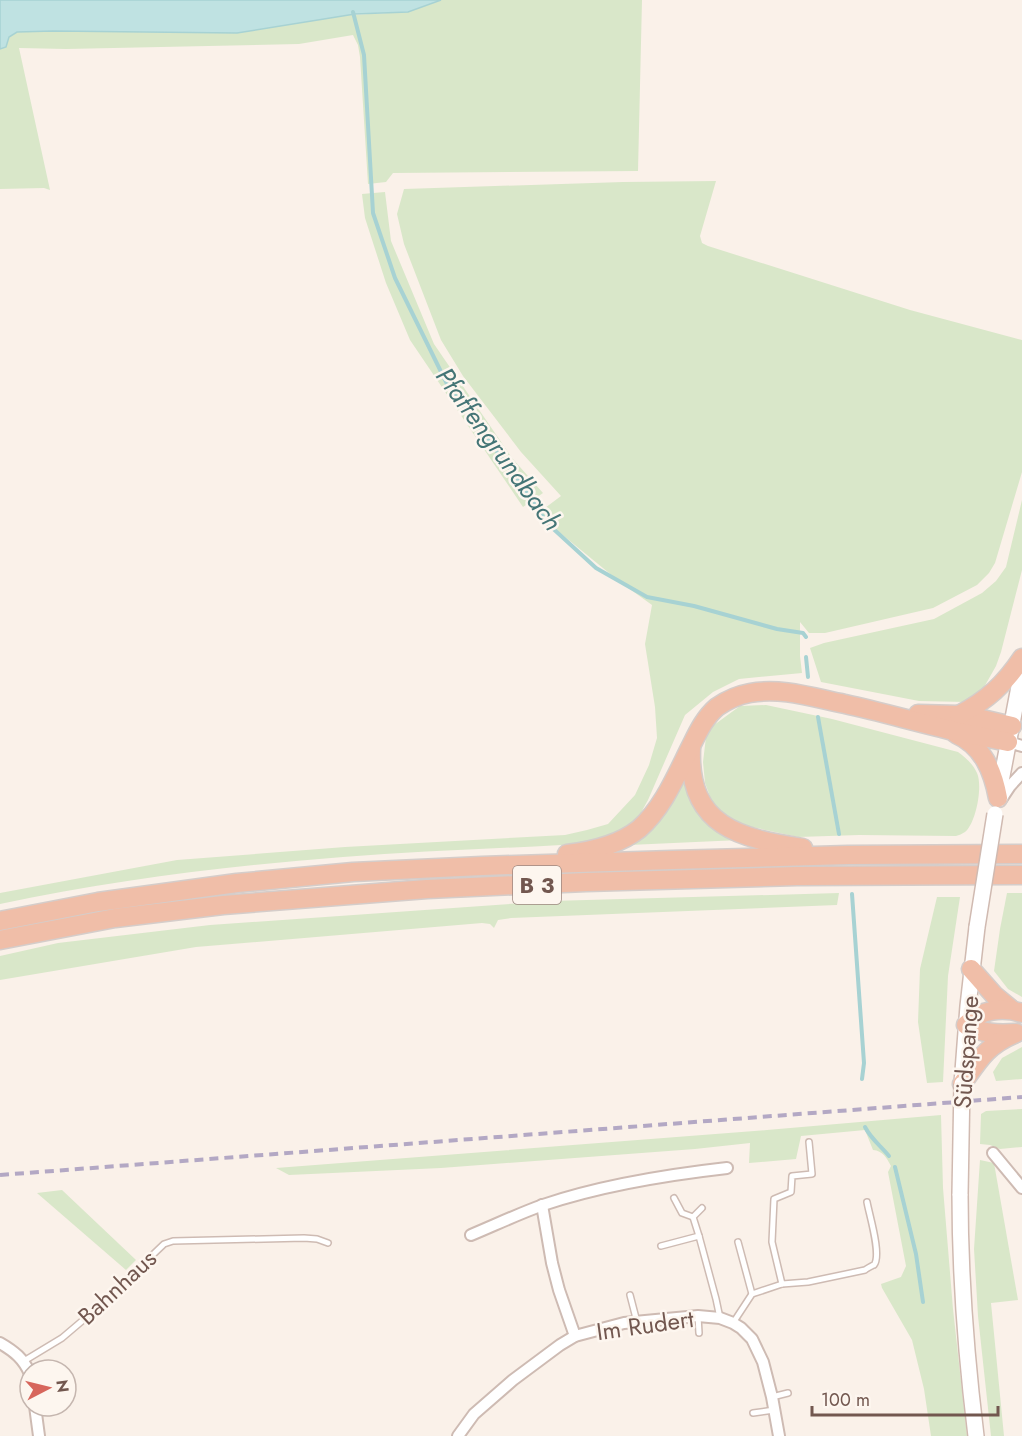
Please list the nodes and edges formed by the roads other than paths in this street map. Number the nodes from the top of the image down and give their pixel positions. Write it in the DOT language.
graph roads {
  1 [pos="1022,658"];
  2 [pos="1022,671"];
  3 [pos="886,713"];
  4 [pos="959,716"];
  5 [pos="944,729"];
  6 [pos="1016,736"];
  7 [pos="692,745"];
  8 [pos="1022,773"];
  9 [pos="996,807"];
  10 [pos="1022,854"];
  11 [pos="848,855"];
  12 [pos="482,866"];
  13 [pos="1022,875"];
  14 [pos="0,921"];
  15 [pos="0,940"];
  16 [pos="971,969"];
  17 [pos="1017,1011"];
  18 [pos="966,1024"];
  19 [pos="1019,1033"];
  20 [pos="971,1059"];
  21 [pos="962,1084"];
  22 [pos="809,1142"];
  23 [pos="993,1153"];
  24 [pos="727,1168"];
  25 [pos="1022,1188"];
  26 [pos="674,1198"];
  27 [pos="867,1202"];
  28 [pos="542,1205"];
  29 [pos="702,1208"];
  30 [pos="693,1217"];
  31 [pos="471,1235"];
  32 [pos="699,1236"];
  33 [pos="738,1242"];
  34 [pos="328,1243"];
  35 [pos="661,1246"];
  36 [pos="782,1284"];
  37 [pos="752,1294"];
  38 [pos="630,1295"];
  39 [pos="698,1316"];
  40 [pos="720,1318"];
  41 [pos="637,1322"];
  42 [pos="734,1323"];
  43 [pos="699,1333"];
  44 [pos="575,1336"];
  45 [pos="0,1343"];
  46 [pos="20,1358"];
  47 [pos="29,1358"];
  48 [pos="788,1394"];
  49 [pos="772,1398"];
  50 [pos="774,1410"];
  51 [pos="753,1413"];
  52 [pos="37,1418"];
  53 [pos="39,1436"];
  54 [pos="458,1436"];
  55 [pos="779,1436"];
  56 [pos="976,1436"];
  1 -- 4 [label="highway"];
  2 -- 6 [label="main road, Südspange"];
  3 -- 4 [label="highway, B 3"];
  3 -- 5 [label="highway, B 3"];
  3 -- 7 [label="highway, B 3"];
  4 -- 6 [label="highway, B 3"];
  5 -- 6 [label="highway, B 3"];
  5 -- 9 [label="highway, B 3"];
  6 -- 9 [label="main road, Südspange"];
  7 -- 11 [label="highway, B 3"];
  7 -- 12 [label="highway, B 3"];
  8 -- 9 [label="street"];
  9 -- 16 [label="main road, Südspange, bridge"];
  10 -- 11 [label="highway, B 3"];
  11 -- 12 [label="highway, B 3"];
  12 -- 14 [label="highway, B 3"];
  13 -- 15 [label="highway, B 3"];
  16 -- 17 [label="highway"];
  16 -- 18 [label="main road, Südspange"];
  17 -- 18 [label="highway"];
  18 -- 19 [label="highway"];
  18 -- 20 [label="main road, Südspange"];
  19 -- 20 [label="highway"];
  20 -- 21 [label="highway"];
  21 -- 56 [label="main road, Südspange, bridge"];
  22 -- 36 [label="lane"];
  23 -- 25 [label="street"];
  24 -- 28 [label="street"];
  26 -- 30 [label="lane"];
  27 -- 36 [label="lane"];
  28 -- 31 [label="street"];
  28 -- 44 [label="street, Im Rudert"];
  29 -- 30 [label="lane"];
  30 -- 32 [label="lane"];
  32 -- 35 [label="lane"];
  32 -- 40 [label="lane"];
  33 -- 37 [label="lane"];
  34 -- 47 [label="lane, Bahnhaus"];
  36 -- 37 [label="lane"];
  37 -- 42 [label="lane"];
  38 -- 41 [label="lane"];
  39 -- 40 [label="street, Im Rudert"];
  39 -- 41 [label="street, Im Rudert"];
  39 -- 43 [label="lane"];
  40 -- 42 [label="street, Im Rudert"];
  41 -- 44 [label="street, Im Rudert"];
  42 -- 49 [label="street, Im Rudert"];
  44 -- 54 [label="street, Im Rudert"];
  45 -- 46 [label="street"];
  48 -- 49 [label="lane"];
  49 -- 50 [label="street, Im Rudert"];
  50 -- 51 [label="lane"];
  50 -- 55 [label="street, Im Rudert"];
  52 -- 53 [label="street"];
}
